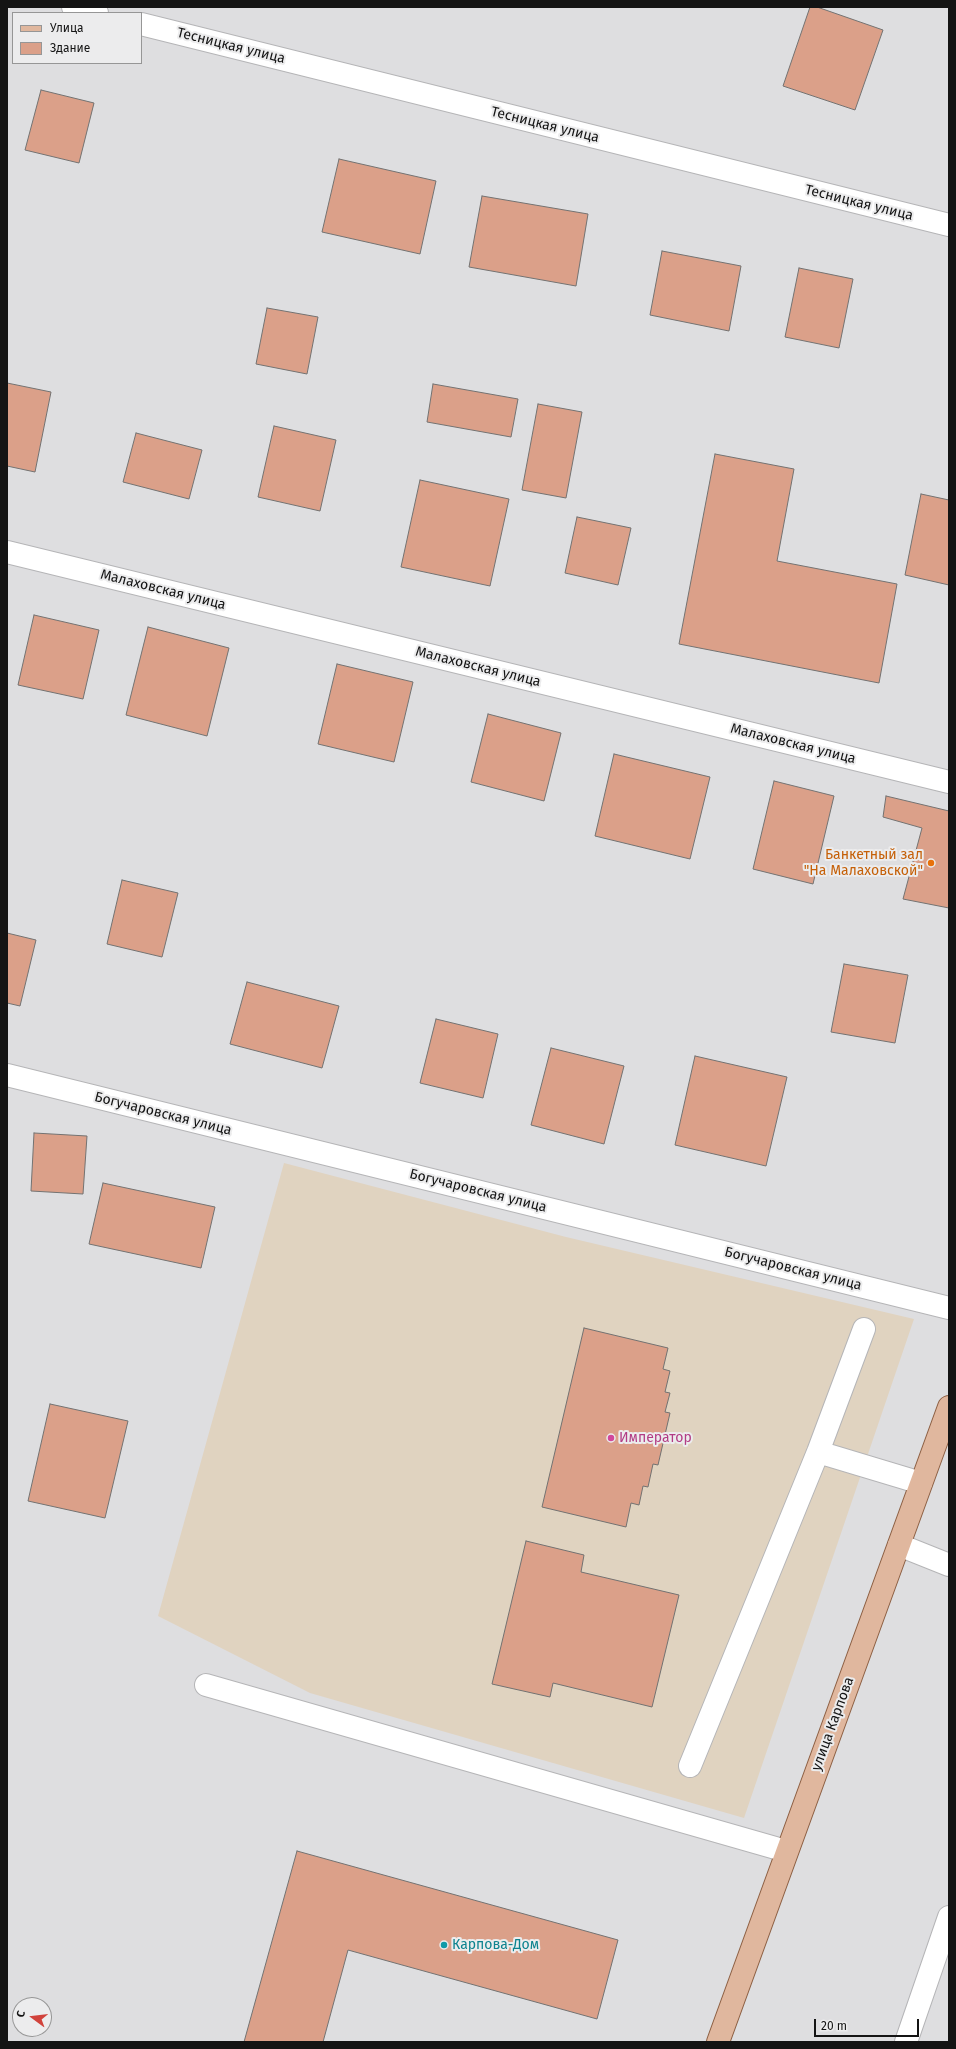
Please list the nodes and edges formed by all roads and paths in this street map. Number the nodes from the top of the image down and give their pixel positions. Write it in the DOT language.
graph roads {
  1 [pos="73,7"];
  2 [pos="94,12"];
  3 [pos="142,24"];
  4 [pos="949,225"];
  5 [pos="7,552"];
  6 [pos="949,782"];
  7 [pos="7,1075"];
  8 [pos="949,1308"];
  9 [pos="864,1329"];
  10 [pos="949,1407"];
  11 [pos="818,1452"];
  12 [pos="921,1483"];
  13 [pos="898,1545"];
  14 [pos="949,1564"];
  15 [pos="206,1685"];
  16 [pos="690,1766"];
  17 [pos="786,1850"];
  18 [pos="949,1917"];
  19 [pos="718,2042"];
  20 [pos="906,2042"];
  1 -- 2 [label="street"];
  3 -- 4 [label="street, Тесницкая улица"];
  5 -- 6 [label="street, Малаховская улица"];
  7 -- 8 [label="street, Богучаровская улица"];
  9 -- 11 [label="street"];
  10 -- 12 [label="main road, улица Карпова"];
  11 -- 12 [label="street"];
  11 -- 16 [label="street"];
  12 -- 13 [label="main road, улица Карпова"];
  13 -- 14 [label="street"];
  13 -- 17 [label="main road, улица Карпова"];
  15 -- 17 [label="street"];
  17 -- 19 [label="main road, улица Карпова"];
  18 -- 20 [label="street"];
}
